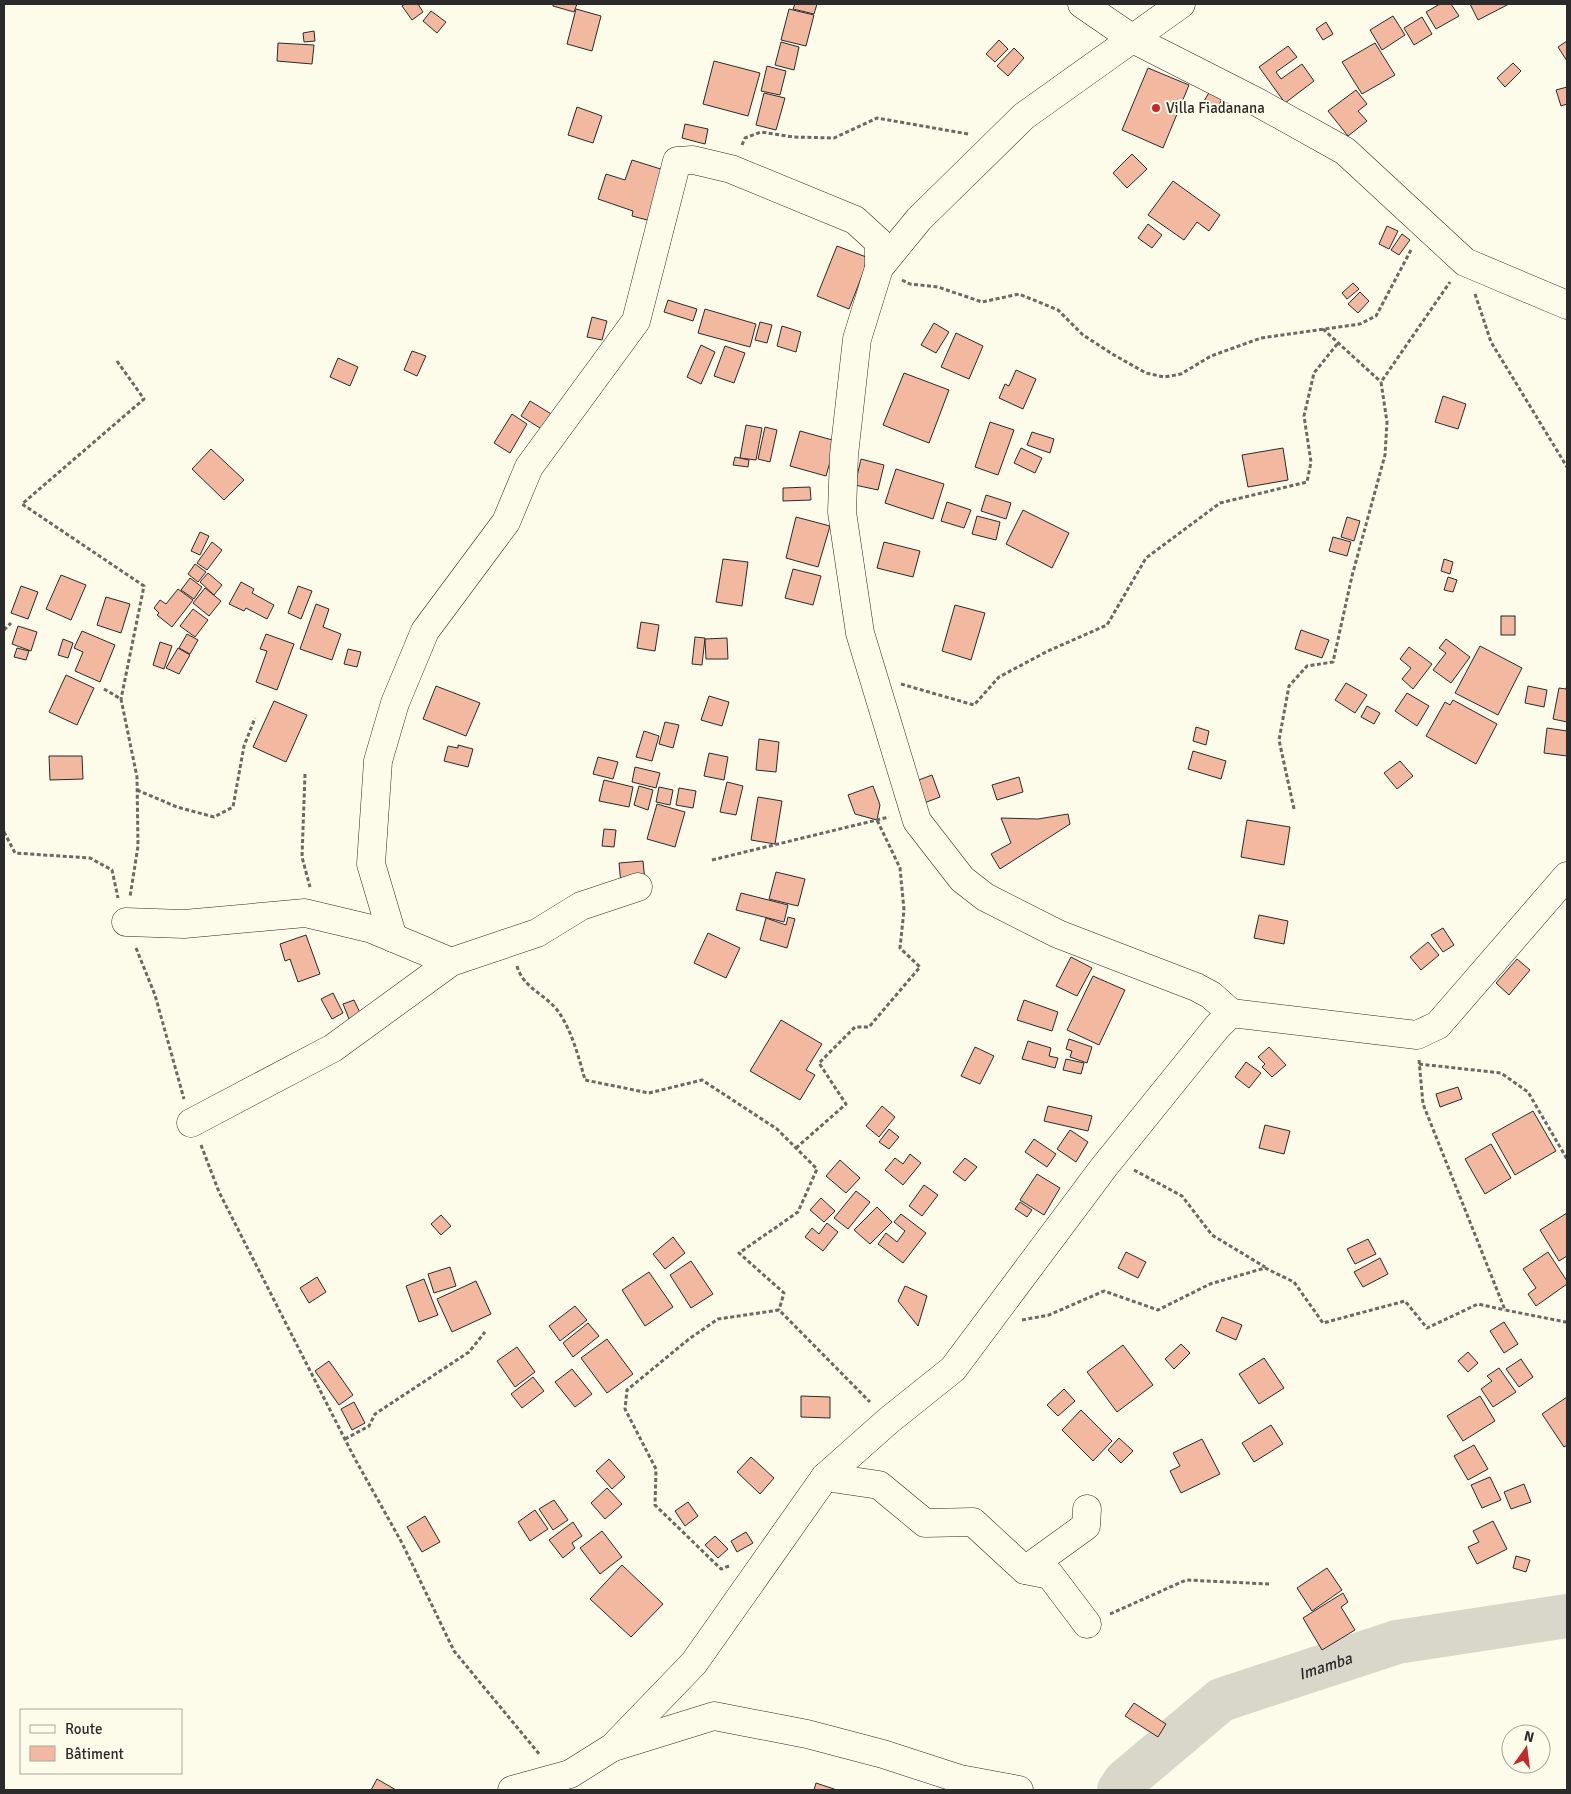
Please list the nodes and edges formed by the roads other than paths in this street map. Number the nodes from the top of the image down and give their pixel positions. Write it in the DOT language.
graph roads {
  1 [pos="1082,4"];
  2 [pos="1181,4"];
  3 [pos="1133,39"];
  4 [pos="879,268"];
  5 [pos="1567,305"];
  6 [pos="1567,876"];
  7 [pos="638,887"];
  8 [pos="126,922"];
  9 [pos="393,938"];
  10 [pos="451,962"];
  11 [pos="1231,1013"];
  12 [pos="191,1123"];
  13 [pos="826,1477"];
  14 [pos="1087,1510"];
  15 [pos="1024,1570"];
  16 [pos="1087,1624"];
  17 [pos="613,1747"];
  18 [pos="512,1790"];
  19 [pos="1019,1790"];
  1 -- 3 [label="street"];
  2 -- 3 [label="street"];
  3 -- 4 [label="street"];
  3 -- 5 [label="street"];
  4 -- 9 [label="street"];
  4 -- 11 [label="street"];
  6 -- 11 [label="street"];
  7 -- 10 [label="street"];
  8 -- 9 [label="street"];
  9 -- 10 [label="street"];
  10 -- 12 [label="street"];
  11 -- 13 [label="street"];
  13 -- 15 [label="street"];
  13 -- 17 [label="street"];
  14 -- 15 [label="street"];
  15 -- 16 [label="street"];
  17 -- 18 [label="street"];
  17 -- 19 [label="street"];
}
